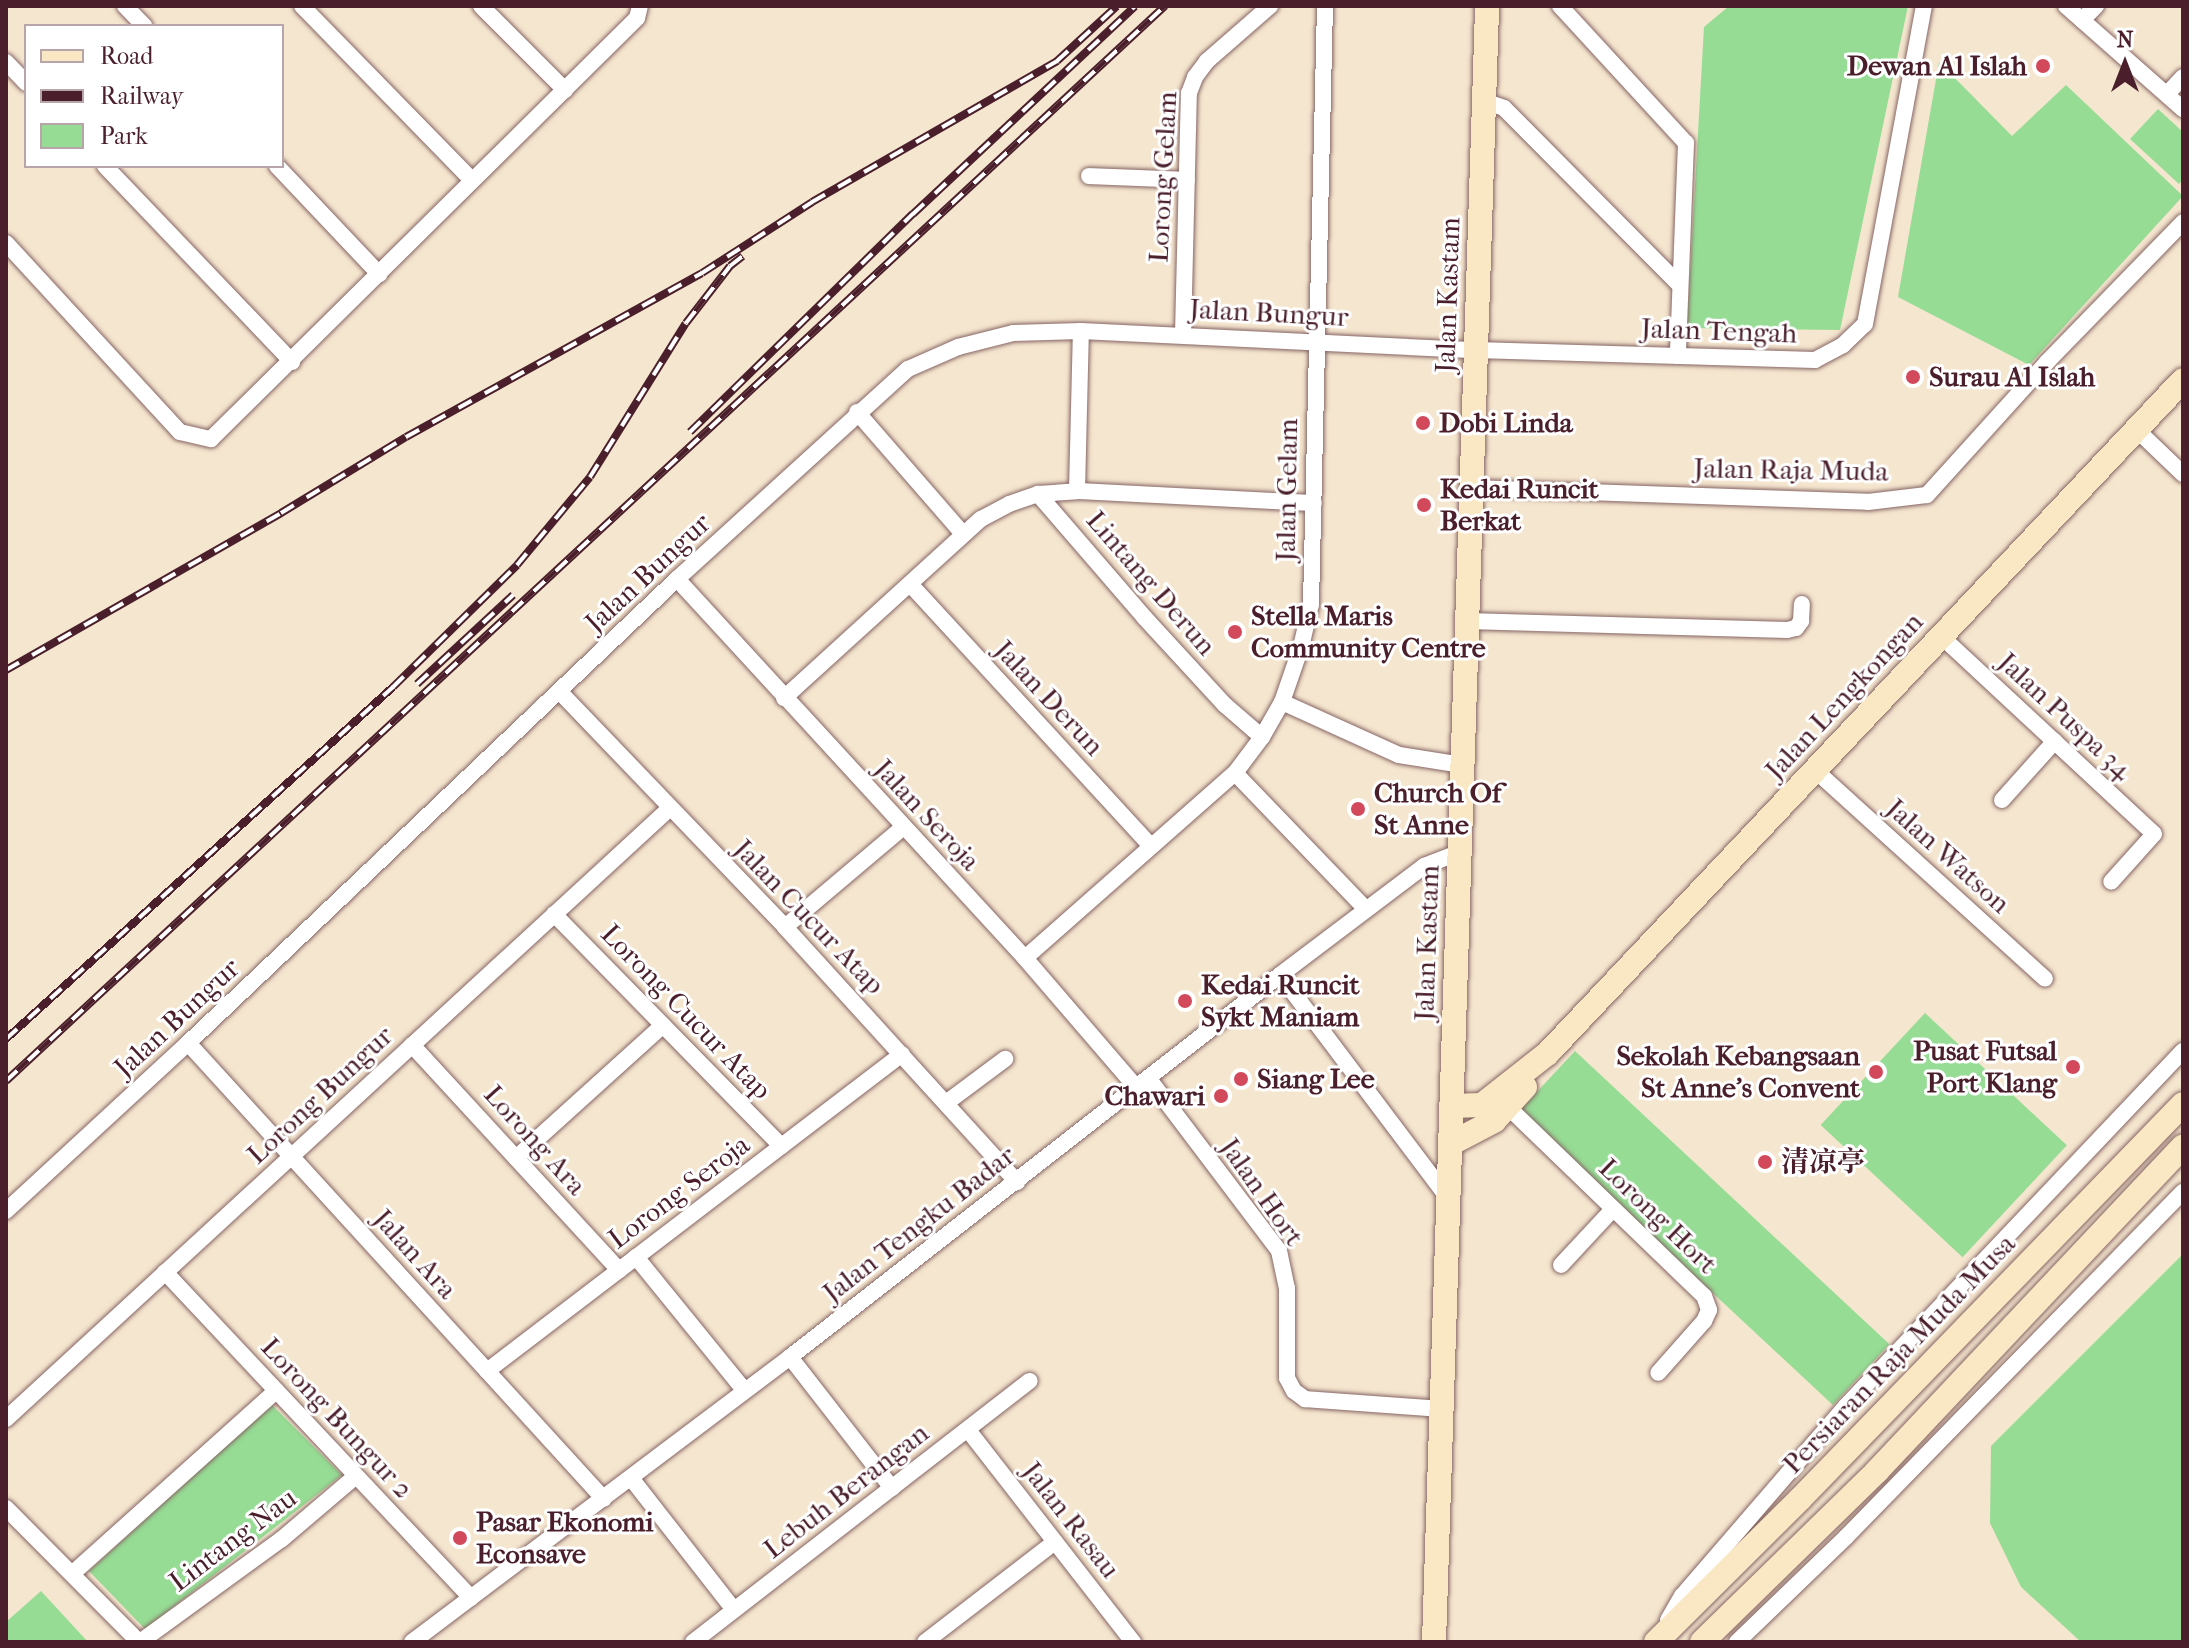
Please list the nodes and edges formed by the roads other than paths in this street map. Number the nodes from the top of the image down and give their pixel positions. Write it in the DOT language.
graph roads {
  1 [pos="125,6"];
  2 [pos="302,6"];
  3 [pos="481,6"];
  4 [pos="640,6"];
  5 [pos="1270,6"];
  6 [pos="1325,6"];
  7 [pos="1487,6"];
  8 [pos="1560,6"];
  9 [pos="1924,6"];
  10 [pos="2066,6"];
  11 [pos="2096,6"];
  12 [pos="2082,20"];
  13 [pos="142,24"];
  14 [pos="6,62"];
  15 [pos="2183,77"];
  16 [pos="24,81"];
  17 [pos="565,90"];
  18 [pos="2168,93"];
  19 [pos="1484,101"];
  20 [pos="2183,109"];
  21 [pos="107,168"];
  22 [pos="279,168"];
  23 [pos="1089,176"];
  24 [pos="472,180"];
  25 [pos="1187,180"];
  26 [pos="2183,222"];
  27 [pos="6,243"];
  28 [pos="379,274"];
  29 [pos="1678,283"];
  30 [pos="1081,331"];
  31 [pos="1183,334"];
  32 [pos="1317,341"];
  33 [pos="1476,350"];
  34 [pos="1678,356"];
  35 [pos="292,362"];
  36 [pos="2183,380"];
  37 [pos="857,412"];
  38 [pos="2136,429"];
  39 [pos="2183,474"];
  40 [pos="1471,488"];
  41 [pos="1077,491"];
  42 [pos="1038,494"];
  43 [pos="1314,503"];
  44 [pos="963,534"];
  45 [pos="677,579"];
  46 [pos="910,584"];
  47 [pos="1802,604"];
  48 [pos="1467,621"];
  49 [pos="1942,637"];
  50 [pos="559,691"];
  51 [pos="784,698"];
  52 [pos="1282,702"];
  53 [pos="1262,737"];
  54 [pos="2055,741"];
  55 [pos="1462,765"];
  56 [pos="1816,771"];
  57 [pos="1235,773"];
  58 [pos="2002,800"];
  59 [pos="669,809"];
  60 [pos="902,828"];
  61 [pos="1151,846"];
  62 [pos="1460,852"];
  63 [pos="2111,882"];
  64 [pos="1366,909"];
  65 [pos="554,914"];
  66 [pos="785,927"];
  67 [pos="1025,958"];
  68 [pos="1280,975"];
  69 [pos="2045,979"];
  70 [pos="663,1025"];
  71 [pos="188,1043"];
  72 [pos="412,1045"];
  73 [pos="2183,1051"];
  74 [pos="1548,1053"];
  75 [pos="902,1054"];
  76 [pos="1005,1059"];
  77 [pos="1143,1083"];
  78 [pos="946,1103"];
  79 [pos="2183,1104"];
  80 [pos="1451,1106"];
  81 [pos="1507,1106"];
  82 [pos="1450,1144"];
  83 [pos="781,1146"];
  84 [pos="2183,1146"];
  85 [pos="291,1156"];
  86 [pos="516,1158"];
  87 [pos="1017,1182"];
  88 [pos="1448,1198"];
  89 [pos="2179,1199"];
  90 [pos="1613,1209"];
  91 [pos="6,1211"];
  92 [pos="636,1257"];
  93 [pos="1561,1265"];
  94 [pos="619,1270"];
  95 [pos="165,1272"];
  96 [pos="790,1357"];
  97 [pos="487,1371"];
  98 [pos="1658,1373"];
  99 [pos="1030,1381"];
  100 [pos="744,1390"];
  101 [pos="276,1391"];
  102 [pos="1441,1409"];
  103 [pos="6,1419"];
  104 [pos="968,1430"];
  105 [pos="356,1476"];
  106 [pos="631,1478"];
  107 [pos="892,1488"];
  108 [pos="604,1499"];
  109 [pos="6,1508"];
  110 [pos="1055,1542"];
  111 [pos="73,1573"];
  112 [pos="471,1598"];
  113 [pos="734,1610"];
  114 [pos="140,1642"];
  115 [pos="412,1642"];
  116 [pos="693,1642"];
  117 [pos="925,1642"];
  118 [pos="1133,1642"];
  119 [pos="1434,1642"];
  120 [pos="1655,1642"];
  121 [pos="1702,1642"];
  122 [pos="1737,1642"];
  1 -- 13 [label="street"];
  2 -- 24 [label="street"];
  3 -- 17 [label="street"];
  4 -- 17 [label="street"];
  5 -- 25 [label="street, Lorong Gelam"];
  6 -- 32 [label="street, Jalan Gelam"];
  7 -- 19 [label="street, Jalan Kastam"];
  8 -- 29 [label="street"];
  9 -- 34 [label="street, Jalan Tengah"];
  10 -- 12 [label="street"];
  11 -- 12 [label="street"];
  12 -- 18 [label="street"];
  14 -- 16 [label="street"];
  15 -- 18 [label="street"];
  17 -- 24 [label="street"];
  18 -- 20 [label="street"];
  19 -- 29 [label="street"];
  19 -- 33 [label="street, Jalan Kastam"];
  21 -- 35 [label="street"];
  22 -- 28 [label="street"];
  23 -- 25 [label="street"];
  24 -- 28 [label="street"];
  25 -- 31 [label="street, Lorong Gelam"];
  26 -- 40 [label="street, Jalan Raja Muda"];
  27 -- 35 [label="street"];
  28 -- 35 [label="street"];
  29 -- 34 [label="street"];
  30 -- 31 [label="street, Jalan Bungur"];
  30 -- 37 [label="street, Jalan Bungur"];
  30 -- 41 [label="street"];
  31 -- 32 [label="street, Jalan Bungur"];
  32 -- 33 [label="street, Jalan Bungur"];
  32 -- 43 [label="street, Jalan Gelam"];
  33 -- 34 [label="street, Jalan Tengah"];
  33 -- 40 [label="street, Jalan Kastam"];
  36 -- 38 [label="street, Jalan Lengkongan"];
  37 -- 44 [label="street"];
  37 -- 45 [label="street, Jalan Bungur"];
  38 -- 39 [label="street"];
  38 -- 49 [label="street, Jalan Lengkongan"];
  40 -- 48 [label="street, Jalan Kastam"];
  41 -- 42 [label="street"];
  41 -- 43 [label="street"];
  42 -- 44 [label="street"];
  42 -- 53 [label="street, Lintang Derun"];
  43 -- 52 [label="street, Jalan Gelam"];
  44 -- 46 [label="street"];
  45 -- 50 [label="street, Jalan Bungur"];
  45 -- 51 [label="street, Jalan Seroja"];
  46 -- 51 [label="street"];
  46 -- 61 [label="street, Jalan Derun"];
  47 -- 48 [label="street"];
  48 -- 55 [label="street, Jalan Kastam"];
  49 -- 54 [label="street, Jalan Puspa 34"];
  49 -- 56 [label="street, Jalan Lengkongan"];
  50 -- 59 [label="street, Jalan Cucur Atap"];
  50 -- 71 [label="street, Jalan Bungur"];
  51 -- 60 [label="street, Jalan Seroja"];
  52 -- 53 [label="street, Jalan Gelam"];
  52 -- 55 [label="street"];
  53 -- 57 [label="street, Jalan Gelam"];
  54 -- 58 [label="street"];
  54 -- 63 [label="street, Jalan Puspa 34"];
  55 -- 62 [label="street, Jalan Kastam"];
  56 -- 69 [label="street, Jalan Watson"];
  56 -- 74 [label="street, Jalan Lengkongan"];
  57 -- 61 [label="street, Jalan Gelam"];
  57 -- 64 [label="street"];
  59 -- 65 [label="street, Lorong Bungur"];
  59 -- 66 [label="street, Jalan Cucur Atap"];
  60 -- 66 [label="street"];
  60 -- 67 [label="street, Jalan Seroja"];
  61 -- 67 [label="street, Jalan Gelam"];
  62 -- 64 [label="street, Jalan Tengku Badar"];
  62 -- 80 [label="street, Jalan Kastam"];
  64 -- 68 [label="street, Jalan Tengku Badar"];
  65 -- 70 [label="street, Lorong Cucur Atap"];
  65 -- 72 [label="street, Lorong Bungur"];
  66 -- 75 [label="street, Jalan Cucur Atap"];
  67 -- 77 [label="street, Jalan Seroja"];
  68 -- 77 [label="street, Jalan Tengku Badar"];
  68 -- 88 [label="street"];
  70 -- 83 [label="street, Lorong Cucur Atap"];
  70 -- 86 [label="street"];
  71 -- 85 [label="street, Jalan Ara"];
  71 -- 91 [label="street, Jalan Bungur"];
  72 -- 85 [label="street, Lorong Bungur"];
  72 -- 86 [label="street, Lorong Ara"];
  73 -- 120 [label="street"];
  74 -- 80 [label="street, Jalan Lengkongan"];
  74 -- 81 [label="street, Jalan Lengkongan"];
  75 -- 78 [label="street, Jalan Cucur Atap"];
  75 -- 83 [label="street, Lorong Seroja"];
  76 -- 78 [label="street"];
  77 -- 87 [label="street, Jalan Tengku Badar"];
  77 -- 102 [label="street, Jalan Hort"];
  78 -- 87 [label="street, Jalan Cucur Atap"];
  79 -- 120 [label="street, Persiaran Raja Muda Musa"];
  80 -- 82 [label="street, Jalan Kastam"];
  81 -- 82 [label="street, Jalan Lengkongan"];
  81 -- 90 [label="street, Lorong Hort"];
  82 -- 88 [label="street, Jalan Kastam"];
  83 -- 92 [label="street, Lorong Seroja"];
  84 -- 121 [label="street"];
  85 -- 95 [label="street, Lorong Bungur"];
  85 -- 97 [label="street, Jalan Ara"];
  86 -- 94 [label="street, Lorong Ara"];
  87 -- 96 [label="street, Jalan Tengku Badar"];
  88 -- 102 [label="street, Jalan Kastam"];
  89 -- 122 [label="street"];
  90 -- 93 [label="street"];
  90 -- 98 [label="street, Lorong Hort"];
  92 -- 94 [label="street, Lorong Seroja"];
  92 -- 100 [label="street"];
  94 -- 97 [label="street, Lorong Seroja"];
  95 -- 101 [label="street, Lorong Bungur 2"];
  95 -- 103 [label="street, Lorong Bungur"];
  96 -- 100 [label="street, Jalan Tengku Badar"];
  96 -- 107 [label="street"];
  97 -- 108 [label="street, Jalan Ara"];
  99 -- 104 [label="street, Lebuh Berangan"];
  100 -- 106 [label="street, Jalan Tengku Badar"];
  101 -- 105 [label="street, Lorong Bungur 2"];
  101 -- 111 [label="street"];
  102 -- 119 [label="street, Jalan Kastam"];
  104 -- 107 [label="street, Lebuh Berangan"];
  104 -- 110 [label="street, Jalan Rasau"];
  105 -- 112 [label="street, Lorong Bungur 2"];
  105 -- 114 [label="street, Lintang Nau"];
  106 -- 108 [label="street, Jalan Tengku Badar"];
  106 -- 113 [label="street"];
  107 -- 113 [label="street, Lebuh Berangan"];
  108 -- 112 [label="street, Jalan Tengku Badar"];
  109 -- 111 [label="street"];
  110 -- 117 [label="street"];
  110 -- 118 [label="street, Jalan Rasau"];
  111 -- 114 [label="street"];
  112 -- 115 [label="street, Jalan Tengku Badar"];
  113 -- 116 [label="street, Lebuh Berangan"];
}
